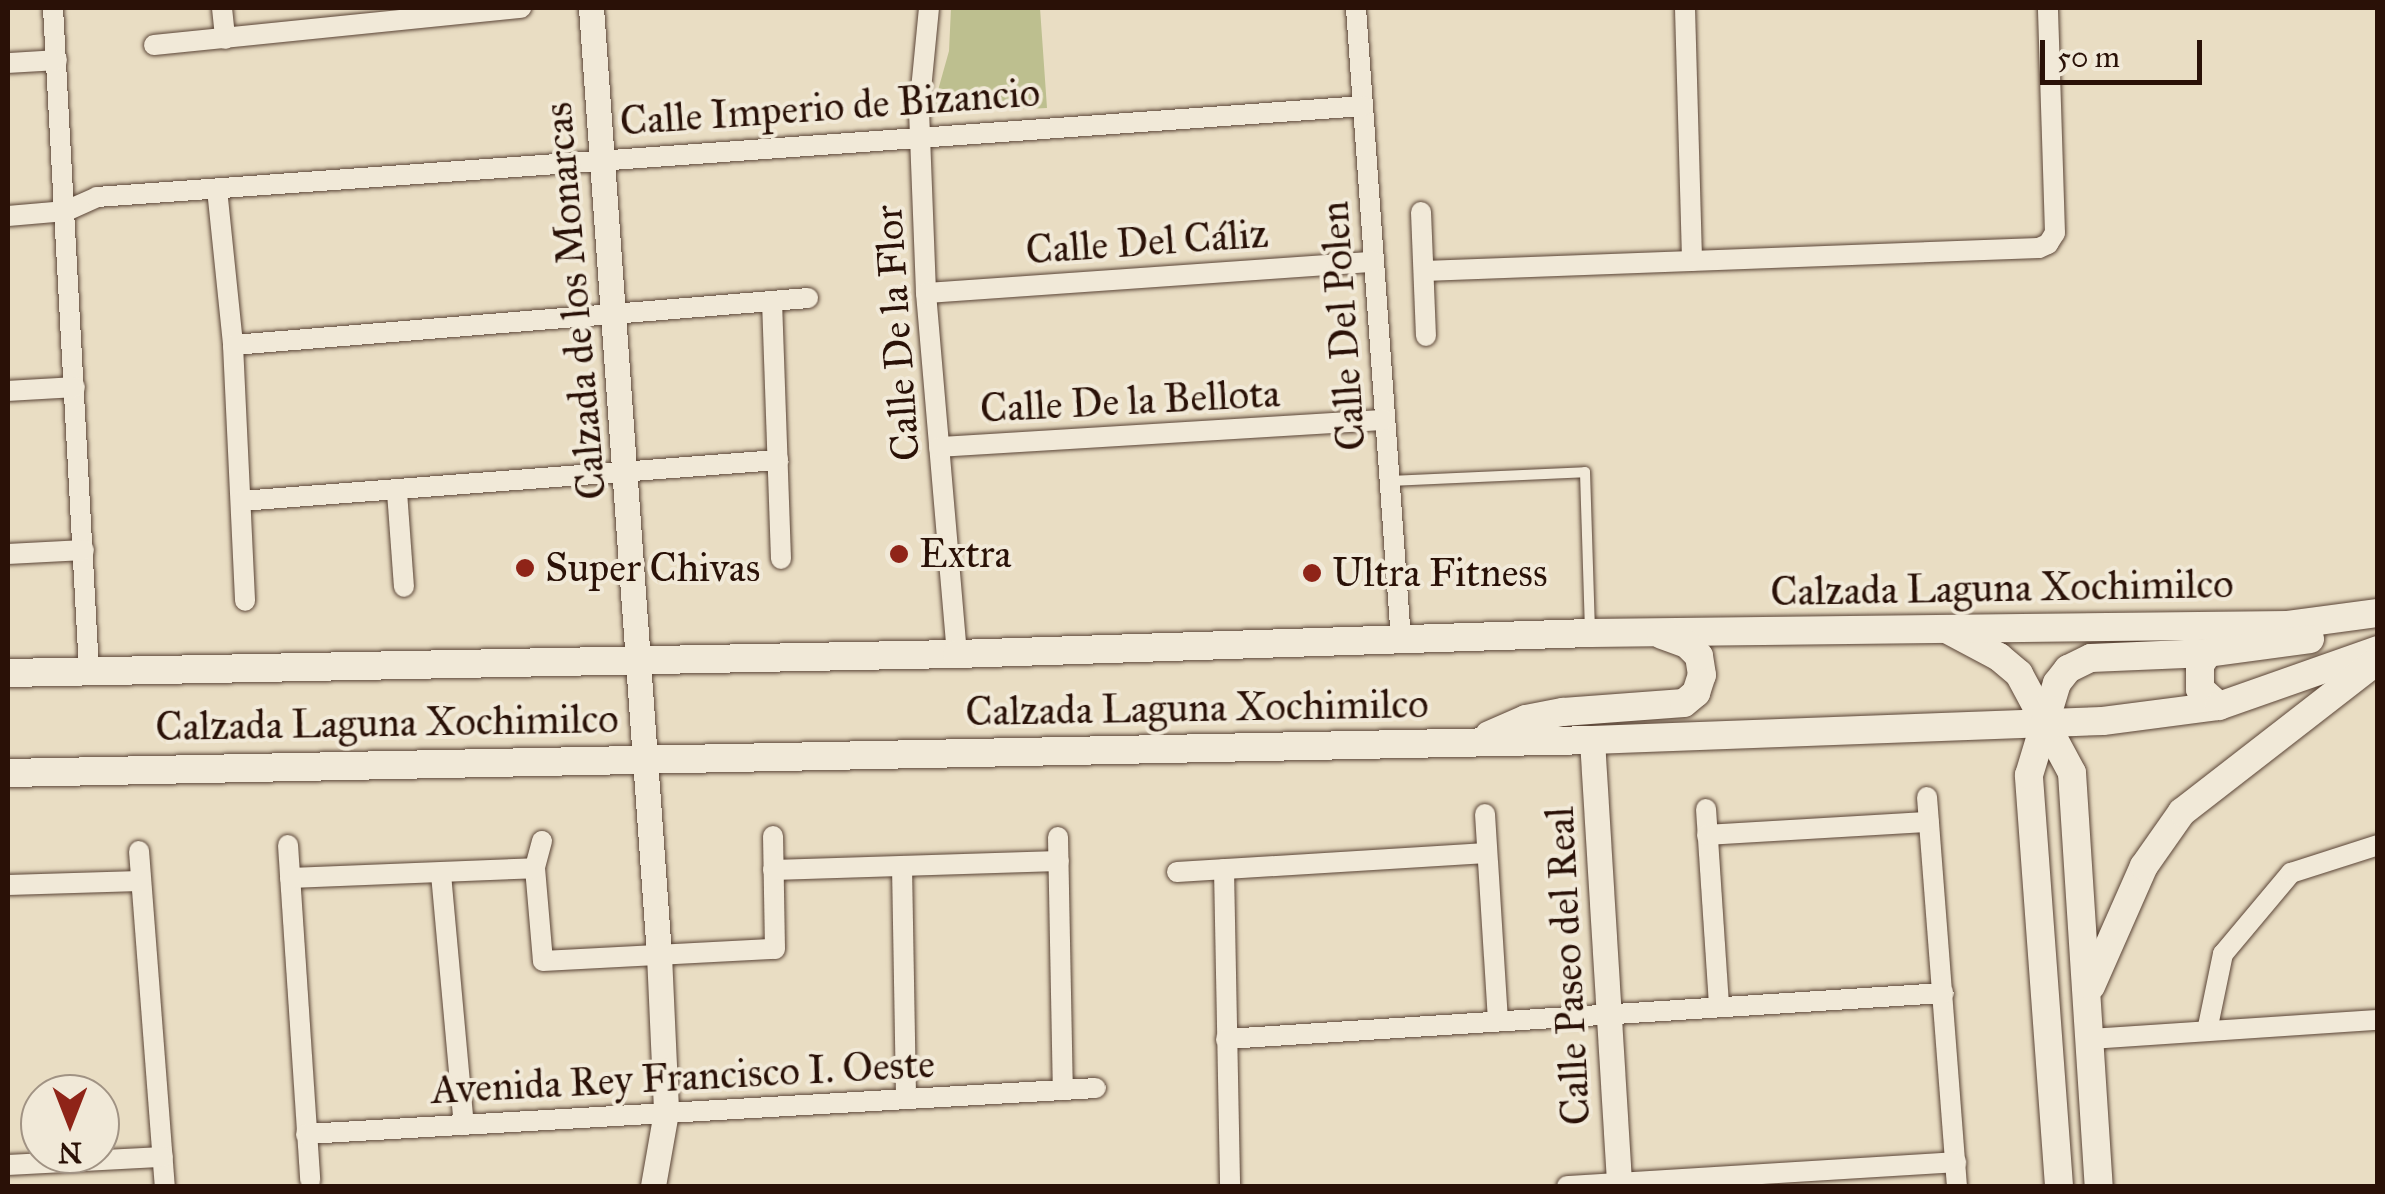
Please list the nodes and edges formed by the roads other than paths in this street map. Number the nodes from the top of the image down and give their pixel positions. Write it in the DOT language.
graph roads {
  1 [pos="53,8"];
  2 [pos="222,8"];
  3 [pos="522,8"];
  4 [pos="591,8"];
  5 [pos="928,8"];
  6 [pos="1356,8"];
  7 [pos="1685,8"];
  8 [pos="2048,8"];
  9 [pos="225,39"];
  10 [pos="154,45"];
  11 [pos="57,60"];
  12 [pos="8,63"];
  13 [pos="1362,106"];
  14 [pos="919,135"];
  15 [pos="600,158"];
  16 [pos="218,188"];
  17 [pos="66,211"];
  18 [pos="1421,212"];
  19 [pos="8,216"];
  20 [pos="1692,261"];
  21 [pos="1374,262"];
  22 [pos="1424,271"];
  23 [pos="926,293"];
  24 [pos="808,298"];
  25 [pos="772,301"];
  26 [pos="614,312"];
  27 [pos="1426,336"];
  28 [pos="233,344"];
  29 [pos="75,387"];
  30 [pos="8,391"];
  31 [pos="1384,420"];
  32 [pos="939,447"];
  33 [pos="778,460"];
  34 [pos="626,473"];
  35 [pos="1389,481"];
  36 [pos="397,492"];
  37 [pos="242,501"];
  38 [pos="84,550"];
  39 [pos="8,554"];
  40 [pos="782,559"];
  41 [pos="404,587"];
  42 [pos="246,601"];
  43 [pos="2373,615"];
  44 [pos="1942,627"];
  45 [pos="1654,632"];
  46 [pos="1590,633"];
  47 [pos="1401,640"];
  48 [pos="2378,650"];
  49 [pos="2208,653"];
  50 [pos="958,654"];
  51 [pos="641,660"];
  52 [pos="2378,660"];
  53 [pos="89,671"];
  54 [pos="8,673"];
  55 [pos="2219,706"];
  56 [pos="2045,723"];
  57 [pos="1592,740"];
  58 [pos="1474,741"];
  59 [pos="646,757"];
  60 [pos="8,773"];
  61 [pos="1928,797"];
  62 [pos="1706,809"];
  63 [pos="1485,814"];
  64 [pos="1929,822"];
  65 [pos="1708,835"];
  66 [pos="773,836"];
  67 [pos="1058,836"];
  68 [pos="542,841"];
  69 [pos="288,845"];
  70 [pos="2378,845"];
  71 [pos="139,852"];
  72 [pos="1486,852"];
  73 [pos="1059,860"];
  74 [pos="902,866"];
  75 [pos="535,868"];
  76 [pos="1224,869"];
  77 [pos="773,870"];
  78 [pos="1177,872"];
  79 [pos="442,874"];
  80 [pos="290,878"];
  81 [pos="140,881"];
  82 [pos="8,885"];
  83 [pos="660,954"];
  84 [pos="1944,993"];
  85 [pos="2087,997"];
  86 [pos="1719,1005"];
  87 [pos="1608,1012"];
  88 [pos="1498,1019"];
  89 [pos="2378,1020"];
  90 [pos="2207,1031"];
  91 [pos="1226,1039"];
  92 [pos="2089,1039"];
  93 [pos="1096,1088"];
  94 [pos="1064,1090"];
  95 [pos="906,1099"];
  96 [pos="666,1112"];
  97 [pos="464,1125"];
  98 [pos="306,1134"];
  99 [pos="164,1157"];
  100 [pos="1956,1162"];
  101 [pos="8,1165"];
  102 [pos="310,1180"];
  103 [pos="1618,1185"];
  104 [pos="165,1186"];
  105 [pos="653,1186"];
  106 [pos="1230,1186"];
  107 [pos="1566,1186"];
  108 [pos="1957,1186"];
  109 [pos="2059,1186"];
  110 [pos="2099,1186"];
  1 -- 11 [label="street"];
  2 -- 9 [label="street"];
  3 -- 9 [label="street"];
  4 -- 15 [label="street, Calzada de los Monarcas"];
  5 -- 14 [label="street, Calle De la Flor"];
  6 -- 13 [label="street, Calle Del Polen"];
  7 -- 20 [label="street"];
  8 -- 20 [label="street"];
  9 -- 10 [label="street"];
  11 -- 12 [label="street"];
  11 -- 17 [label="street"];
  13 -- 14 [label="street, Calle Imperio de Bizancio"];
  13 -- 21 [label="street, Calle Del Polen"];
  14 -- 15 [label="street, Calle Imperio de Bizancio"];
  14 -- 23 [label="street, Calle De la Flor"];
  15 -- 16 [label="street, Calle Imperio de Bizancio"];
  15 -- 26 [label="street, Calzada de los Monarcas"];
  16 -- 17 [label="street, Calle Imperio de Bizancio"];
  16 -- 28 [label="street"];
  17 -- 19 [label="street, Calle Imperio de Bizancio"];
  17 -- 29 [label="street"];
  18 -- 22 [label="street"];
  20 -- 22 [label="street"];
  21 -- 23 [label="street, Calle Del Cáliz"];
  21 -- 31 [label="street, Calle Del Polen"];
  22 -- 27 [label="street"];
  23 -- 32 [label="street, Calle De la Flor"];
  24 -- 25 [label="street"];
  25 -- 26 [label="street"];
  25 -- 33 [label="street"];
  26 -- 28 [label="street"];
  26 -- 34 [label="street, Calzada de los Monarcas"];
  28 -- 37 [label="street"];
  29 -- 30 [label="street"];
  29 -- 38 [label="street"];
  31 -- 32 [label="street, Calle De la Bellota"];
  31 -- 35 [label="street, Calle Del Polen"];
  32 -- 50 [label="street, Calle De la Flor"];
  33 -- 34 [label="street"];
  33 -- 40 [label="street"];
  34 -- 36 [label="street"];
  34 -- 51 [label="street, Calzada de los Monarcas"];
  35 -- 46 [label="lane"];
  35 -- 47 [label="street, Calle Del Polen"];
  36 -- 37 [label="street"];
  36 -- 41 [label="street"];
  37 -- 42 [label="street"];
  38 -- 39 [label="street"];
  38 -- 53 [label="street"];
  43 -- 44 [label="main road, Calzada Laguna Xochimilco"];
  43 -- 49 [label="main road"];
  44 -- 45 [label="main road, Calzada Laguna Xochimilco"];
  44 -- 56 [label="main road"];
  45 -- 46 [label="main road, Calzada Laguna Xochimilco"];
  45 -- 58 [label="main road"];
  46 -- 47 [label="main road, Calzada Laguna Xochimilco"];
  47 -- 50 [label="main road, Calzada Laguna Xochimilco"];
  48 -- 55 [label="main road, Calzada Laguna Xochimilco"];
  49 -- 55 [label="main road"];
  49 -- 56 [label="main road"];
  50 -- 51 [label="main road, Calzada Laguna Xochimilco"];
  51 -- 53 [label="main road, Calzada Laguna Xochimilco"];
  51 -- 59 [label="street, Calzada de los Monarcas"];
  52 -- 85 [label="main road"];
  53 -- 54 [label="main road, Calzada Laguna Xochimilco"];
  55 -- 56 [label="main road, Calzada Laguna Xochimilco"];
  56 -- 57 [label="main road, Calzada Laguna Xochimilco"];
  56 -- 85 [label="main road"];
  56 -- 109 [label="main road"];
  57 -- 58 [label="main road, Calzada Laguna Xochimilco"];
  57 -- 87 [label="street, Calle Paseo del Real"];
  58 -- 59 [label="main road, Calzada Laguna Xochimilco"];
  59 -- 60 [label="main road, Calzada Laguna Xochimilco"];
  59 -- 83 [label="street, Calzada de los Monarcas"];
  61 -- 64 [label="street"];
  62 -- 65 [label="street"];
  63 -- 72 [label="street"];
  64 -- 65 [label="street"];
  64 -- 84 [label="street"];
  65 -- 86 [label="street"];
  66 -- 77 [label="street"];
  67 -- 73 [label="street"];
  68 -- 75 [label="street"];
  69 -- 80 [label="street"];
  70 -- 90 [label="street"];
  71 -- 81 [label="street"];
  72 -- 76 [label="street"];
  72 -- 88 [label="street"];
  73 -- 74 [label="street"];
  73 -- 94 [label="street"];
  74 -- 77 [label="street"];
  74 -- 95 [label="street"];
  75 -- 79 [label="street"];
  75 -- 83 [label="street"];
  76 -- 78 [label="street"];
  76 -- 91 [label="street"];
  77 -- 83 [label="street"];
  79 -- 80 [label="street"];
  79 -- 97 [label="street"];
  80 -- 98 [label="street"];
  81 -- 82 [label="street"];
  81 -- 99 [label="street"];
  83 -- 96 [label="street, Calzada de los Monarcas"];
  84 -- 86 [label="street"];
  84 -- 100 [label="street"];
  85 -- 92 [label="main road"];
  86 -- 87 [label="street"];
  87 -- 88 [label="street"];
  87 -- 103 [label="street, Calle Paseo del Real"];
  88 -- 91 [label="street"];
  89 -- 90 [label="street"];
  90 -- 92 [label="street"];
  91 -- 106 [label="street"];
  92 -- 110 [label="main road"];
  93 -- 94 [label="street, Avenida Rey Francisco I. Oeste"];
  94 -- 95 [label="street, Avenida Rey Francisco I. Oeste"];
  95 -- 96 [label="street, Avenida Rey Francisco I. Oeste"];
  96 -- 97 [label="street, Avenida Rey Francisco I. Oeste"];
  96 -- 105 [label="street, Calzada de los Monarcas"];
  97 -- 98 [label="street, Avenida Rey Francisco I. Oeste"];
  98 -- 102 [label="street"];
  99 -- 101 [label="street"];
  99 -- 104 [label="street"];
  100 -- 103 [label="street"];
  100 -- 108 [label="street"];
  103 -- 107 [label="street"];
}
